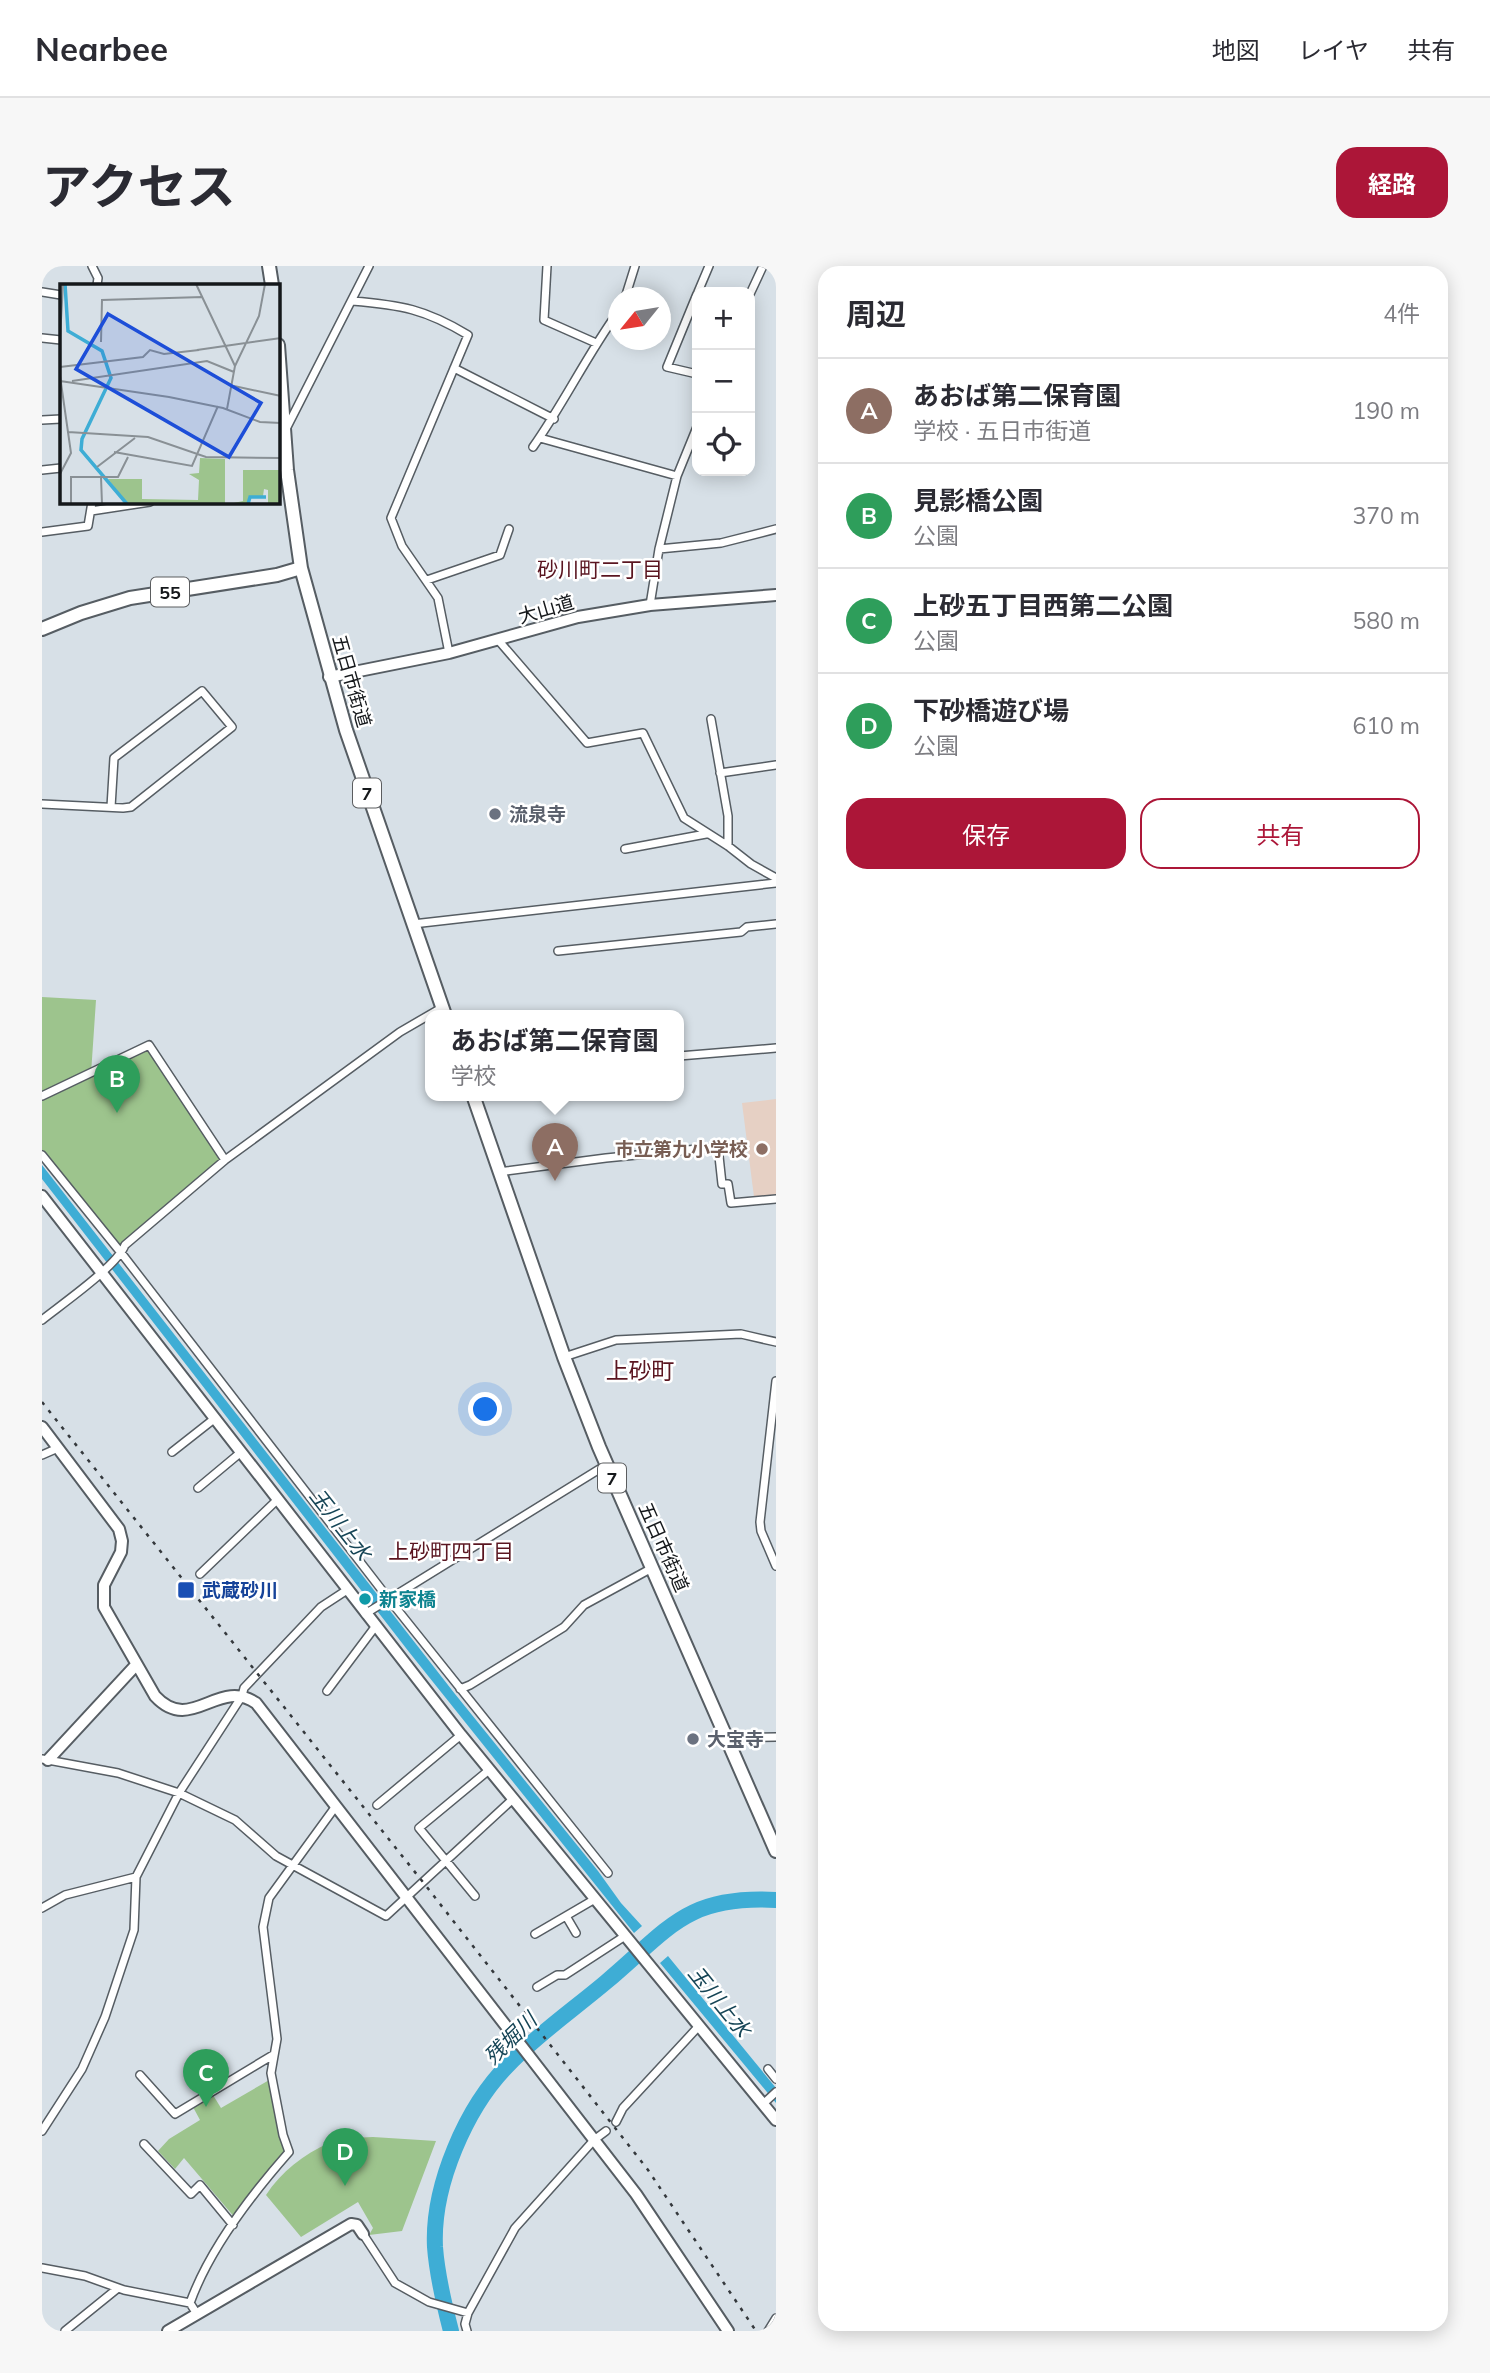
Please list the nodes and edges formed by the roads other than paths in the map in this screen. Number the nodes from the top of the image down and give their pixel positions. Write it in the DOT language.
graph roads {
  1 [pos="92,266"];
  2 [pos="269,266"];
  3 [pos="369,266"];
  4 [pos="547,266"];
  5 [pos="635,266"];
  6 [pos="709,266"];
  7 [pos="762,266"];
  8 [pos="97,284"];
  9 [pos="272,284"];
  10 [pos="628,287"];
  11 [pos="700,287"];
  12 [pos="753,287"];
  13 [pos="42,292"];
  14 [pos="60,295"];
  15 [pos="352,301"];
  16 [pos="692,308"];
  17 [pos="608,326"];
  18 [pos="42,338"];
  19 [pos="60,340"];
  20 [pos="596,343"];
  21 [pos="454,368"];
  22 [pos="692,373"];
  23 [pos="280,382"];
  24 [pos="60,419"];
  25 [pos="554,419"];
  26 [pos="42,420"];
  27 [pos="284,433"];
  28 [pos="540,438"];
  29 [pos="692,439"];
  30 [pos="533,447"];
  31 [pos="60,468"];
  32 [pos="42,470"];
  33 [pos="282,470"];
  34 [pos="677,476"];
  35 [pos="120,504"];
  36 [pos="91,506"];
  37 [pos="509,529"];
  38 [pos="776,529"];
  39 [pos="42,532"];
  40 [pos="659,549"];
  41 [pos="300,568"];
  42 [pos="427,580"];
  43 [pos="776,595"];
  44 [pos="650,605"];
  45 [pos="42,629"];
  46 [pos="499,641"];
  47 [pos="449,653"];
  48 [pos="329,677"];
  49 [pos="711,719"];
  50 [pos="776,765"];
  51 [pos="720,773"];
  52 [pos="42,804"];
  53 [pos="111,807"];
  54 [pos="706,834"];
  55 [pos="728,846"];
  56 [pos="625,849"];
  57 [pos="776,881"];
  58 [pos="413,924"];
  59 [pos="776,924"];
  60 [pos="558,951"];
  61 [pos="444,1010"];
  62 [pos="425,1020"];
  63 [pos="776,1046"];
  64 [pos="684,1055"];
  65 [pos="42,1096"];
  66 [pos="475,1101"];
  67 [pos="42,1155"];
  68 [pos="225,1160"];
  69 [pos="499,1172"];
  70 [pos="42,1196"];
  71 [pos="776,1199"];
  72 [pos="120,1256"];
  73 [pos="102,1271"];
  74 [pos="42,1320"];
  75 [pos="776,1342"];
  76 [pos="564,1357"];
  77 [pos="776,1381"];
  78 [pos="214,1419"];
  79 [pos="42,1427"];
  80 [pos="58,1448"];
  81 [pos="172,1452"];
  82 [pos="240,1453"];
  83 [pos="42,1455"];
  84 [pos="606,1465"];
  85 [pos="198,1488"];
  86 [pos="276,1500"];
  87 [pos="776,1566"];
  88 [pos="652,1568"];
  89 [pos="200,1574"];
  90 [pos="346,1590"];
  91 [pos="385,1600"];
  92 [pos="367,1613"];
  93 [pos="375,1627"];
  94 [pos="136,1665"];
  95 [pos="460,1689"];
  96 [pos="327,1691"];
  97 [pos="242,1696"];
  98 [pos="461,1735"];
  99 [pos="776,1737"];
  100 [pos="727,1738"];
  101 [pos="45,1759"];
  102 [pos="489,1770"];
  103 [pos="179,1793"];
  104 [pos="513,1799"];
  105 [pos="377,1805"];
  106 [pos="336,1806"];
  107 [pos="776,1851"];
  108 [pos="446,1861"];
  109 [pos="293,1865"];
  110 [pos="608,1873"];
  111 [pos="136,1877"];
  112 [pos="474,1896"];
  113 [pos="407,1897"];
  114 [pos="595,1899"];
  115 [pos="42,1908"];
  116 [pos="566,1916"];
  117 [pos="576,1933"];
  118 [pos="535,1934"];
  119 [pos="628,1940"];
  120 [pos="537,1987"];
  121 [pos="698,2027"];
  122 [pos="273,2055"];
  123 [pos="768,2069"];
  124 [pos="140,2076"];
  125 [pos="776,2079"];
  126 [pos="769,2098"];
  127 [pos="776,2120"];
  128 [pos="616,2122"];
  129 [pos="42,2131"];
  130 [pos="606,2131"];
  131 [pos="594,2140"];
  132 [pos="144,2144"];
  133 [pos="233,2225"];
  134 [pos="363,2234"];
  135 [pos="42,2268"];
  136 [pos="118,2288"];
  137 [pos="190,2304"];
  138 [pos="197,2314"];
  139 [pos="468,2314"];
  140 [pos="776,2318"];
  141 [pos="65,2331"];
  142 [pos="168,2331"];
  143 [pos="467,2331"];
  144 [pos="729,2331"];
  145 [pos="768,2331"];
  1 -- 8 [label="street"];
  2 -- 9 [label="main road"];
  3 -- 15 [label="street"];
  4 -- 20 [label="street"];
  5 -- 10 [label="street"];
  6 -- 11 [label="street"];
  7 -- 12 [label="street"];
  13 -- 14 [label="street"];
  15 -- 21 [label="street"];
  15 -- 27 [label="street"];
  16 -- 22 [label="street"];
  17 -- 20 [label="street"];
  18 -- 19 [label="street"];
  20 -- 25 [label="street"];
  21 -- 25 [label="street"];
  21 -- 42 [label="street"];
  23 -- 27 [label="main road, 五日市街道 / 7"];
  24 -- 26 [label="street"];
  25 -- 28 [label="street"];
  27 -- 33 [label="main road, 五日市街道 / 7"];
  28 -- 30 [label="street"];
  28 -- 34 [label="street"];
  29 -- 34 [label="street"];
  31 -- 32 [label="street"];
  33 -- 41 [label="main road, 五日市街道 / 7"];
  34 -- 40 [label="street"];
  35 -- 36 [label="street"];
  36 -- 39 [label="street"];
  37 -- 42 [label="street"];
  38 -- 40 [label="street"];
  40 -- 44 [label="street"];
  41 -- 45 [label="main road, 55"];
  41 -- 48 [label="main road, 五日市街道 / 7"];
  42 -- 47 [label="street"];
  43 -- 44 [label="street, 大山道"];
  44 -- 46 [label="street, 大山道"];
  46 -- 47 [label="street, 大山道"];
  46 -- 54 [label="street"];
  47 -- 48 [label="street, 大山道"];
  48 -- 58 [label="main road, 五日市街道 / 7"];
  49 -- 51 [label="street"];
  50 -- 51 [label="street"];
  51 -- 55 [label="street"];
  52 -- 53 [label="street"];
  53 -- 53 [label="street"];
  54 -- 55 [label="street"];
  54 -- 56 [label="street"];
  55 -- 57 [label="street"];
  57 -- 58 [label="street"];
  58 -- 61 [label="main road, 五日市街道 / 7"];
  59 -- 60 [label="street"];
  62 -- 68 [label="street"];
  63 -- 64 [label="street"];
  65 -- 68 [label="street"];
  66 -- 69 [label="main road, 五日市街道 / 7"];
  67 -- 72 [label="street"];
  68 -- 72 [label="street"];
  69 -- 71 [label="street"];
  69 -- 76 [label="main road, 五日市街道 / 7"];
  70 -- 73 [label="street"];
  72 -- 73 [label="street"];
  72 -- 91 [label="street"];
  73 -- 74 [label="street"];
  73 -- 78 [label="street"];
  75 -- 76 [label="street"];
  76 -- 84 [label="main road, 五日市街道 / 7"];
  77 -- 87 [label="street"];
  78 -- 81 [label="street"];
  78 -- 82 [label="street"];
  79 -- 80 [label="street"];
  80 -- 83 [label="street"];
  80 -- 94 [label="street"];
  82 -- 85 [label="street"];
  82 -- 86 [label="street"];
  84 -- 88 [label="main road, 五日市街道 / 7"];
  84 -- 91 [label="street"];
  86 -- 89 [label="street"];
  86 -- 90 [label="street"];
  88 -- 95 [label="street"];
  88 -- 100 [label="main road, 五日市街道 / 7"];
  90 -- 92 [label="street"];
  90 -- 97 [label="street"];
  91 -- 92 [label="street"];
  91 -- 95 [label="street"];
  92 -- 93 [label="street"];
  93 -- 96 [label="street"];
  93 -- 98 [label="street"];
  94 -- 97 [label="street"];
  94 -- 101 [label="street"];
  95 -- 110 [label="street"];
  97 -- 103 [label="street"];
  97 -- 106 [label="street"];
  98 -- 102 [label="street"];
  98 -- 105 [label="street"];
  99 -- 100 [label="street"];
  100 -- 107 [label="main road, 五日市街道 / 7"];
  101 -- 103 [label="street"];
  102 -- 104 [label="street"];
  102 -- 108 [label="street"];
  103 -- 109 [label="street"];
  103 -- 111 [label="street"];
  104 -- 108 [label="street"];
  104 -- 114 [label="street"];
  106 -- 109 [label="street"];
  106 -- 113 [label="street"];
  108 -- 112 [label="street"];
  108 -- 113 [label="street"];
  109 -- 113 [label="street"];
  109 -- 122 [label="street"];
  111 -- 115 [label="street"];
  111 -- 129 [label="street"];
  113 -- 131 [label="street"];
  114 -- 116 [label="street"];
  114 -- 119 [label="street"];
  116 -- 117 [label="street"];
  116 -- 118 [label="street"];
  119 -- 120 [label="street"];
  119 -- 121 [label="street"];
  121 -- 126 [label="street"];
  121 -- 128 [label="street"];
  122 -- 124 [label="street"];
  122 -- 133 [label="street"];
  123 -- 125 [label="street"];
  126 -- 127 [label="street"];
  130 -- 131 [label="street"];
  131 -- 139 [label="street"];
  131 -- 144 [label="street"];
  132 -- 133 [label="street"];
  133 -- 137 [label="street"];
  134 -- 138 [label="street"];
  134 -- 139 [label="street"];
  135 -- 136 [label="street"];
  136 -- 137 [label="street"];
  136 -- 141 [label="street"];
  137 -- 138 [label="street"];
  138 -- 142 [label="street"];
  139 -- 143 [label="street"];
  140 -- 145 [label="street"];
}
